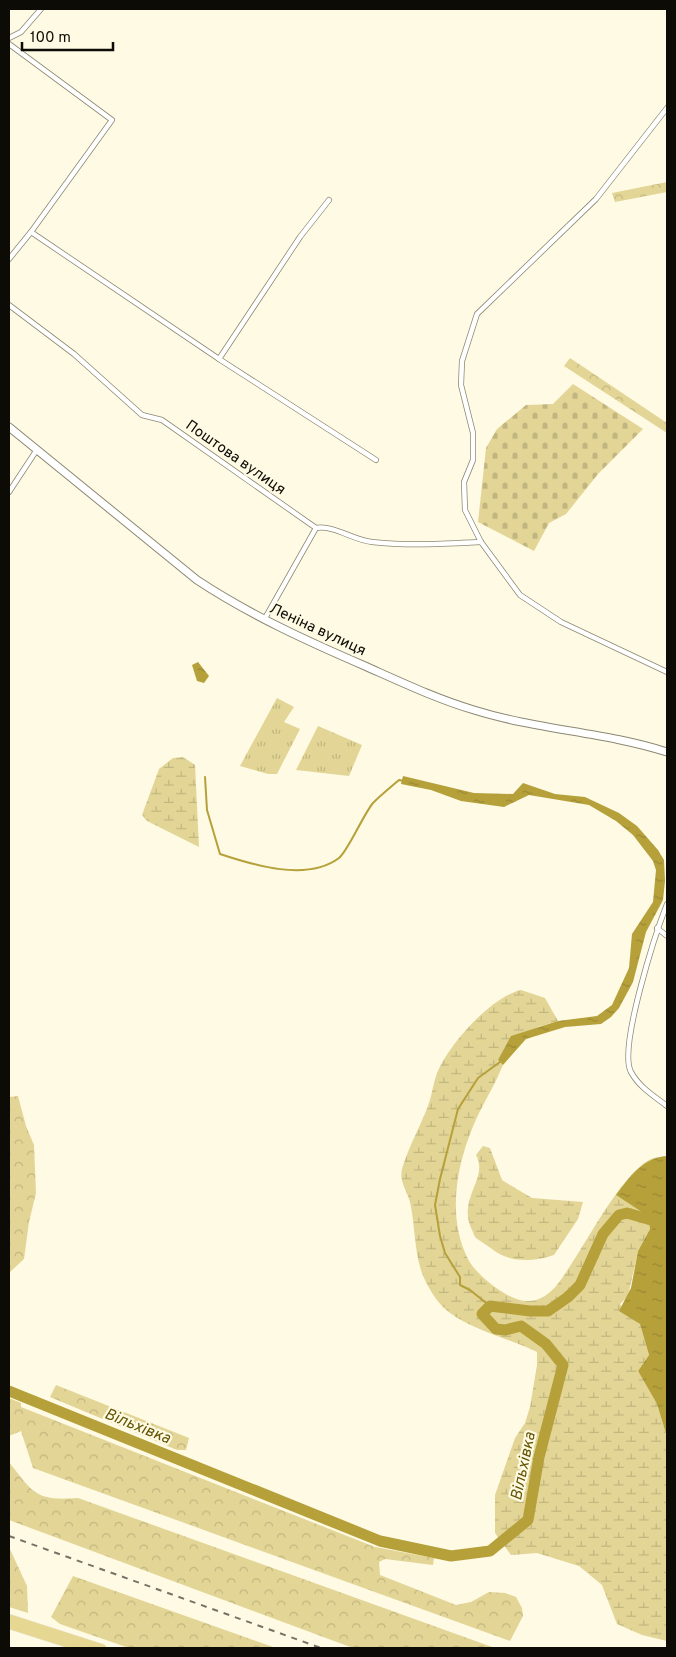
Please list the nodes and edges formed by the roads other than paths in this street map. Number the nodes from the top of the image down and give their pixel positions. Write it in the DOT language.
graph roads {
  1 [pos="41,9"];
  2 [pos="9,38"];
  3 [pos="9,44"];
  4 [pos="667,108"];
  5 [pos="329,200"];
  6 [pos="31,232"];
  7 [pos="9,259"];
  8 [pos="9,306"];
  9 [pos="219,359"];
  10 [pos="9,427"];
  11 [pos="36,450"];
  12 [pos="376,460"];
  13 [pos="9,492"];
  14 [pos="316,528"];
  15 [pos="481,542"];
  16 [pos="264,620"];
  17 [pos="667,672"];
  18 [pos="667,752"];
  19 [pos="667,904"];
  20 [pos="657,928"];
  21 [pos="667,936"];
  22 [pos="667,1106"];
  23 [pos="9,1618"];
  24 [pos="9,1625"];
  25 [pos="58,1645"];
  26 [pos="81,1648"];
  27 [pos="102,1648"];
  1 -- 2 [label="street"];
  3 -- 6 [label="street"];
  4 -- 15 [label="street"];
  5 -- 9 [label="street"];
  6 -- 7 [label="street"];
  6 -- 9 [label="street"];
  8 -- 14 [label="street, Поштова вулиця"];
  9 -- 12 [label="street"];
  10 -- 11 [label="street, Леніна вулиця"];
  11 -- 13 [label="street"];
  11 -- 16 [label="street, Леніна вулиця"];
  14 -- 15 [label="street, Поштова вулиця"];
  14 -- 16 [label="street"];
  15 -- 17 [label="street"];
  16 -- 18 [label="street, Леніна вулиця"];
  19 -- 20 [label="street"];
  20 -- 21 [label="street"];
  20 -- 22 [label="street"];
  23 -- 27 [label="main road"];
  24 -- 25 [label="main road"];
  25 -- 26 [label="main road"];
}
